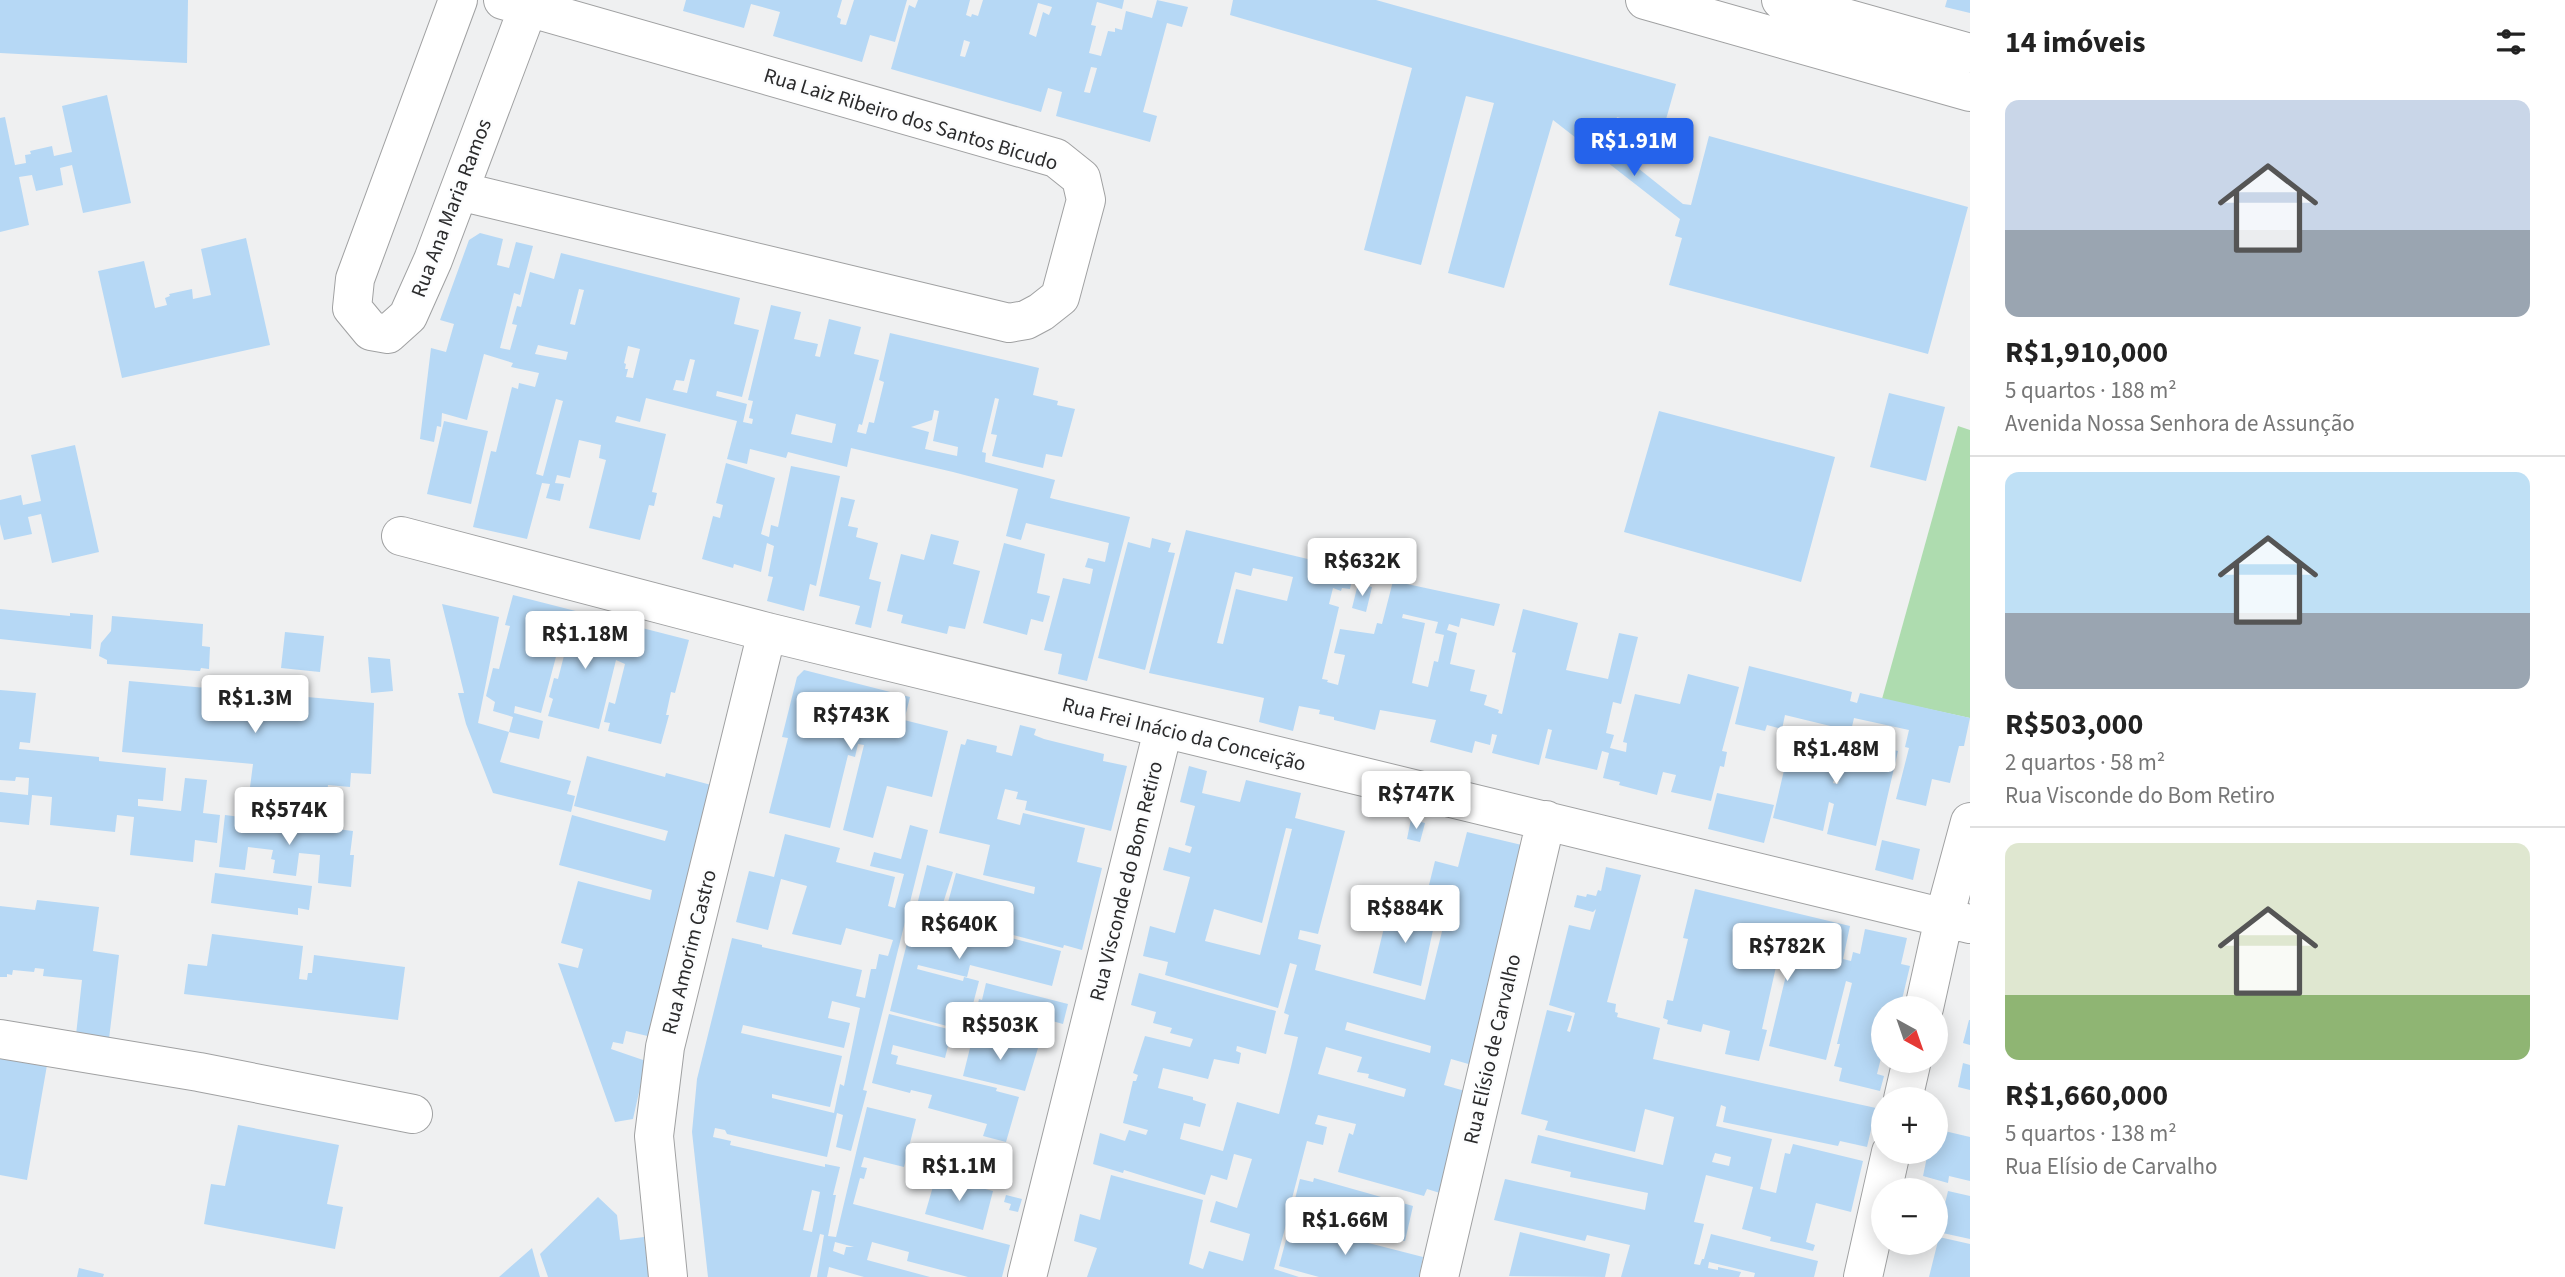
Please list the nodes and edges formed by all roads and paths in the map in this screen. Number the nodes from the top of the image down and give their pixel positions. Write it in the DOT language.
graph roads {
  1 [pos="458,0"];
  2 [pos="1645,0"];
  3 [pos="1781,0"];
  4 [pos="521,2"];
  5 [pos="1970,53"];
  6 [pos="1970,92"];
  7 [pos="459,191"];
  8 [pos="401,536"];
  9 [pos="767,632"];
  10 [pos="1163,730"];
  11 [pos="1546,820"];
  12 [pos="1970,822"];
  13 [pos="1957,921"];
  14 [pos="1929,996"];
  15 [pos="0,1039"];
  16 [pos="413,1114"];
  17 [pos="1888,1164"];
  18 [pos="668,1277"];
  19 [pos="1027,1277"];
  20 [pos="1439,1277"];
  21 [pos="1863,1277"];
  1 -- 7 [label="street, Rua Ana Maria Ramos"];
  2 -- 6 [label="street"];
  3 -- 5 [label="street"];
  4 -- 7 [label="street, Rua Ana Maria Ramos"];
  4 -- 7 [label="street, Rua Laiz Ribeiro dos Santos Bicudo"];
  8 -- 9 [label="street, Rua Frei Inácio da Conceição"];
  9 -- 10 [label="street, Rua Frei Inácio da Conceição"];
  9 -- 18 [label="street, Rua Amorim Castro"];
  10 -- 11 [label="street, Rua Frei Inácio da Conceição"];
  10 -- 19 [label="street, Rua Visconde do Bom Retiro"];
  11 -- 13 [label="street, Rua Frei Inácio da Conceição"];
  11 -- 20 [label="street, Rua Elísio de Carvalho"];
  12 -- 13 [label="street"];
  13 -- 14 [label="street"];
  15 -- 16 [label="street"];
  17 -- 21 [label="street"];
}
